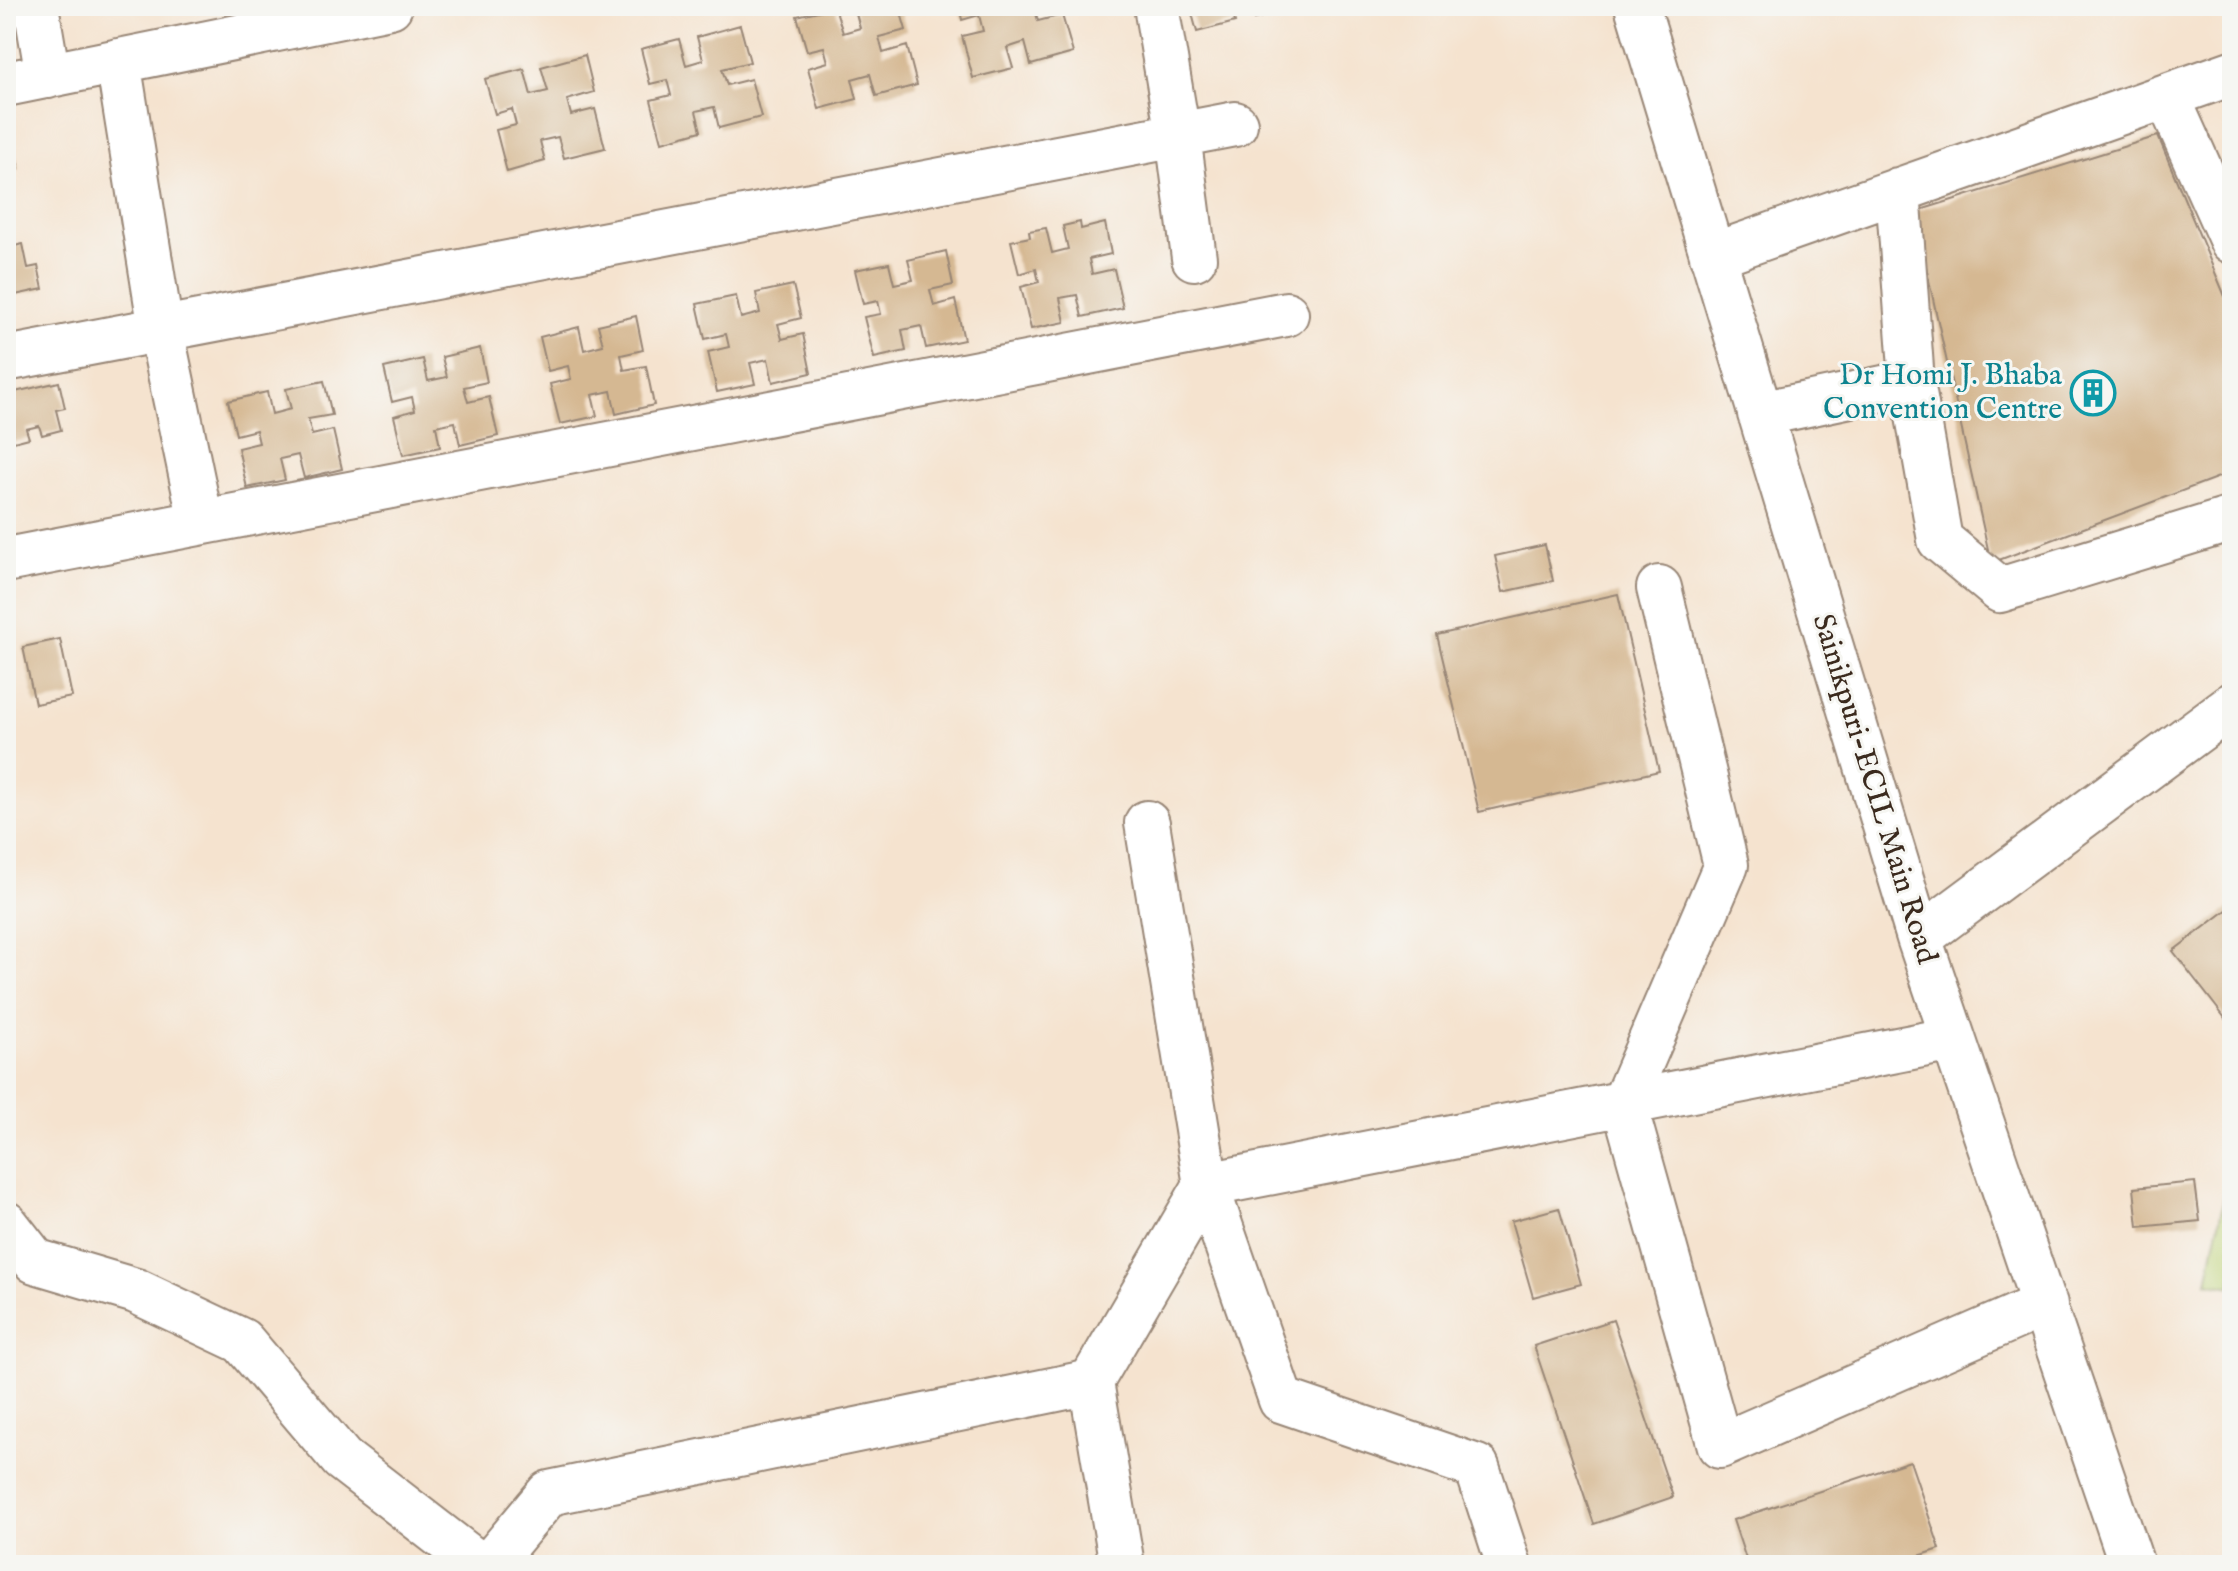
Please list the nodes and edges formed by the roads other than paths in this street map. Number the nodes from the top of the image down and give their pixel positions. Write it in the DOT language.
graph roads {
  1 [pos="36,6"];
  2 [pos="390,6"];
  3 [pos="1156,6"];
  4 [pos="1637,6"];
  5 [pos="118,61"];
  6 [pos="2232,73"];
  7 [pos="48,76"];
  8 [pos="6,84"];
  9 [pos="2167,96"];
  10 [pos="1235,124"];
  11 [pos="1178,135"];
  12 [pos="1898,190"];
  13 [pos="2232,241"];
  14 [pos="1712,256"];
  15 [pos="1194,258"];
  16 [pos="1286,314"];
  17 [pos="161,330"];
  18 [pos="6,359"];
  19 [pos="1912,382"];
  20 [pos="1760,414"];
  21 [pos="2232,519"];
  22 [pos="201,522"];
  23 [pos="6,560"];
  24 [pos="1659,588"];
  25 [pos="2232,705"];
  26 [pos="1147,823"];
  27 [pos="1919,938"];
  28 [pos="1953,1039"];
  29 [pos="1624,1103"];
  30 [pos="1206,1185"];
  31 [pos="6,1224"];
  32 [pos="2045,1304"];
  33 [pos="1091,1382"];
  34 [pos="479,1565"];
  35 [pos="489,1565"];
  36 [pos="1122,1565"];
  37 [pos="1509,1565"];
  38 [pos="2132,1565"];
  1 -- 7 [label="street"];
  2 -- 5 [label="street"];
  3 -- 11 [label="street"];
  4 -- 14 [label="street, Sainikpuri-ECIL Main Road"];
  5 -- 7 [label="street"];
  5 -- 17 [label="street"];
  6 -- 9 [label="street"];
  7 -- 8 [label="street"];
  9 -- 12 [label="street"];
  9 -- 13 [label="street"];
  10 -- 11 [label="street"];
  11 -- 15 [label="street"];
  11 -- 17 [label="street"];
  12 -- 14 [label="street"];
  12 -- 19 [label="street"];
  14 -- 20 [label="street, Sainikpuri-ECIL Main Road"];
  16 -- 22 [label="street"];
  17 -- 18 [label="street"];
  17 -- 22 [label="street"];
  19 -- 20 [label="street"];
  19 -- 21 [label="street"];
  20 -- 27 [label="street, Sainikpuri-ECIL Main Road"];
  22 -- 23 [label="street"];
  24 -- 29 [label="street"];
  25 -- 27 [label="street"];
  26 -- 30 [label="street"];
  27 -- 28 [label="street, Sainikpuri-ECIL Main Road"];
  28 -- 29 [label="street"];
  28 -- 32 [label="street, Sainikpuri-ECIL Main Road"];
  29 -- 30 [label="street"];
  29 -- 32 [label="street"];
  30 -- 33 [label="street"];
  30 -- 37 [label="street"];
  31 -- 34 [label="street"];
  32 -- 38 [label="street, Sainikpuri-ECIL Main Road"];
  33 -- 35 [label="street"];
  33 -- 36 [label="street"];
}
